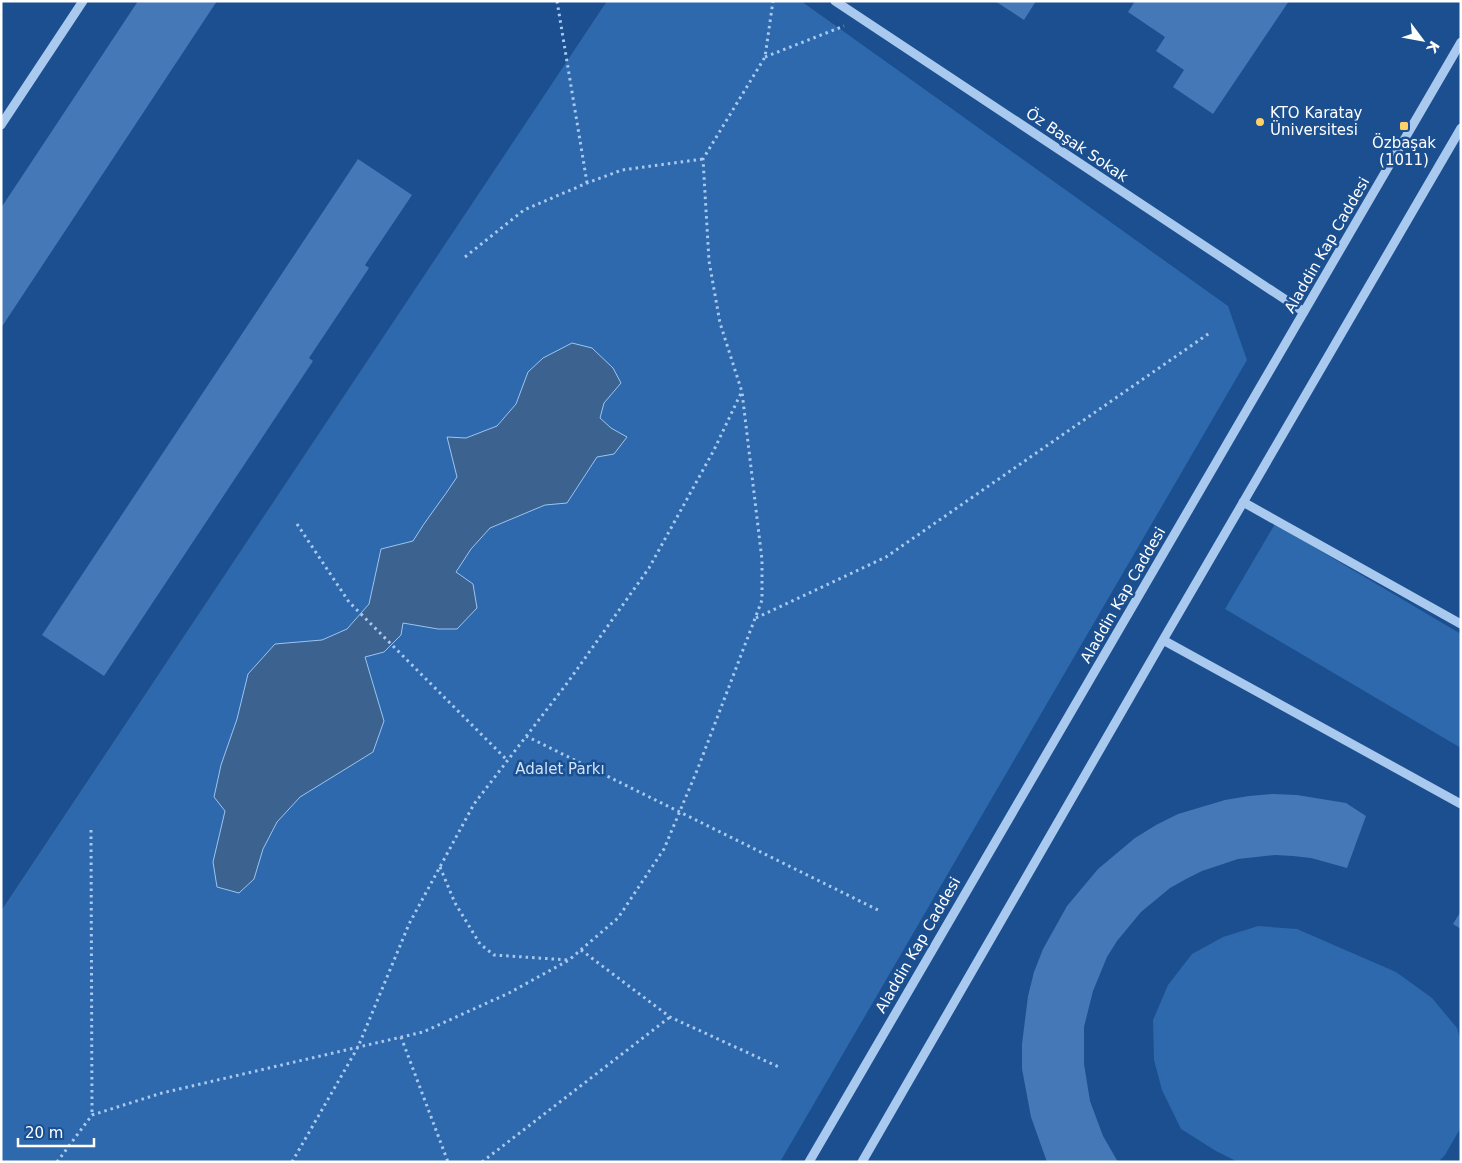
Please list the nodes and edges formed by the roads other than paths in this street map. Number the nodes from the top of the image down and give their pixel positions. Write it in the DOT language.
graph roads {
  1 [pos="83,1"];
  2 [pos="835,1"];
  3 [pos="1461,42"];
  4 [pos="1,125"];
  5 [pos="1461,128"];
  6 [pos="1304,312"];
  7 [pos="1243,502"];
  8 [pos="1461,624"];
  9 [pos="1163,640"];
  10 [pos="1461,804"];
  11 [pos="863,1159"];
  12 [pos="808,1162"];
  13 [pos="874,1162"];
  1 -- 4 [label="street"];
  2 -- 6 [label="street, Öz Başak Sokak"];
  3 -- 6 [label="street, Aladdin Kap Caddesi"];
  5 -- 7 [label="street"];
  6 -- 12 [label="street, Aladdin Kap Caddesi"];
  7 -- 8 [label="street"];
  7 -- 9 [label="street"];
  9 -- 10 [label="street"];
  9 -- 11 [label="street"];
  11 -- 13 [label="street"];
}
